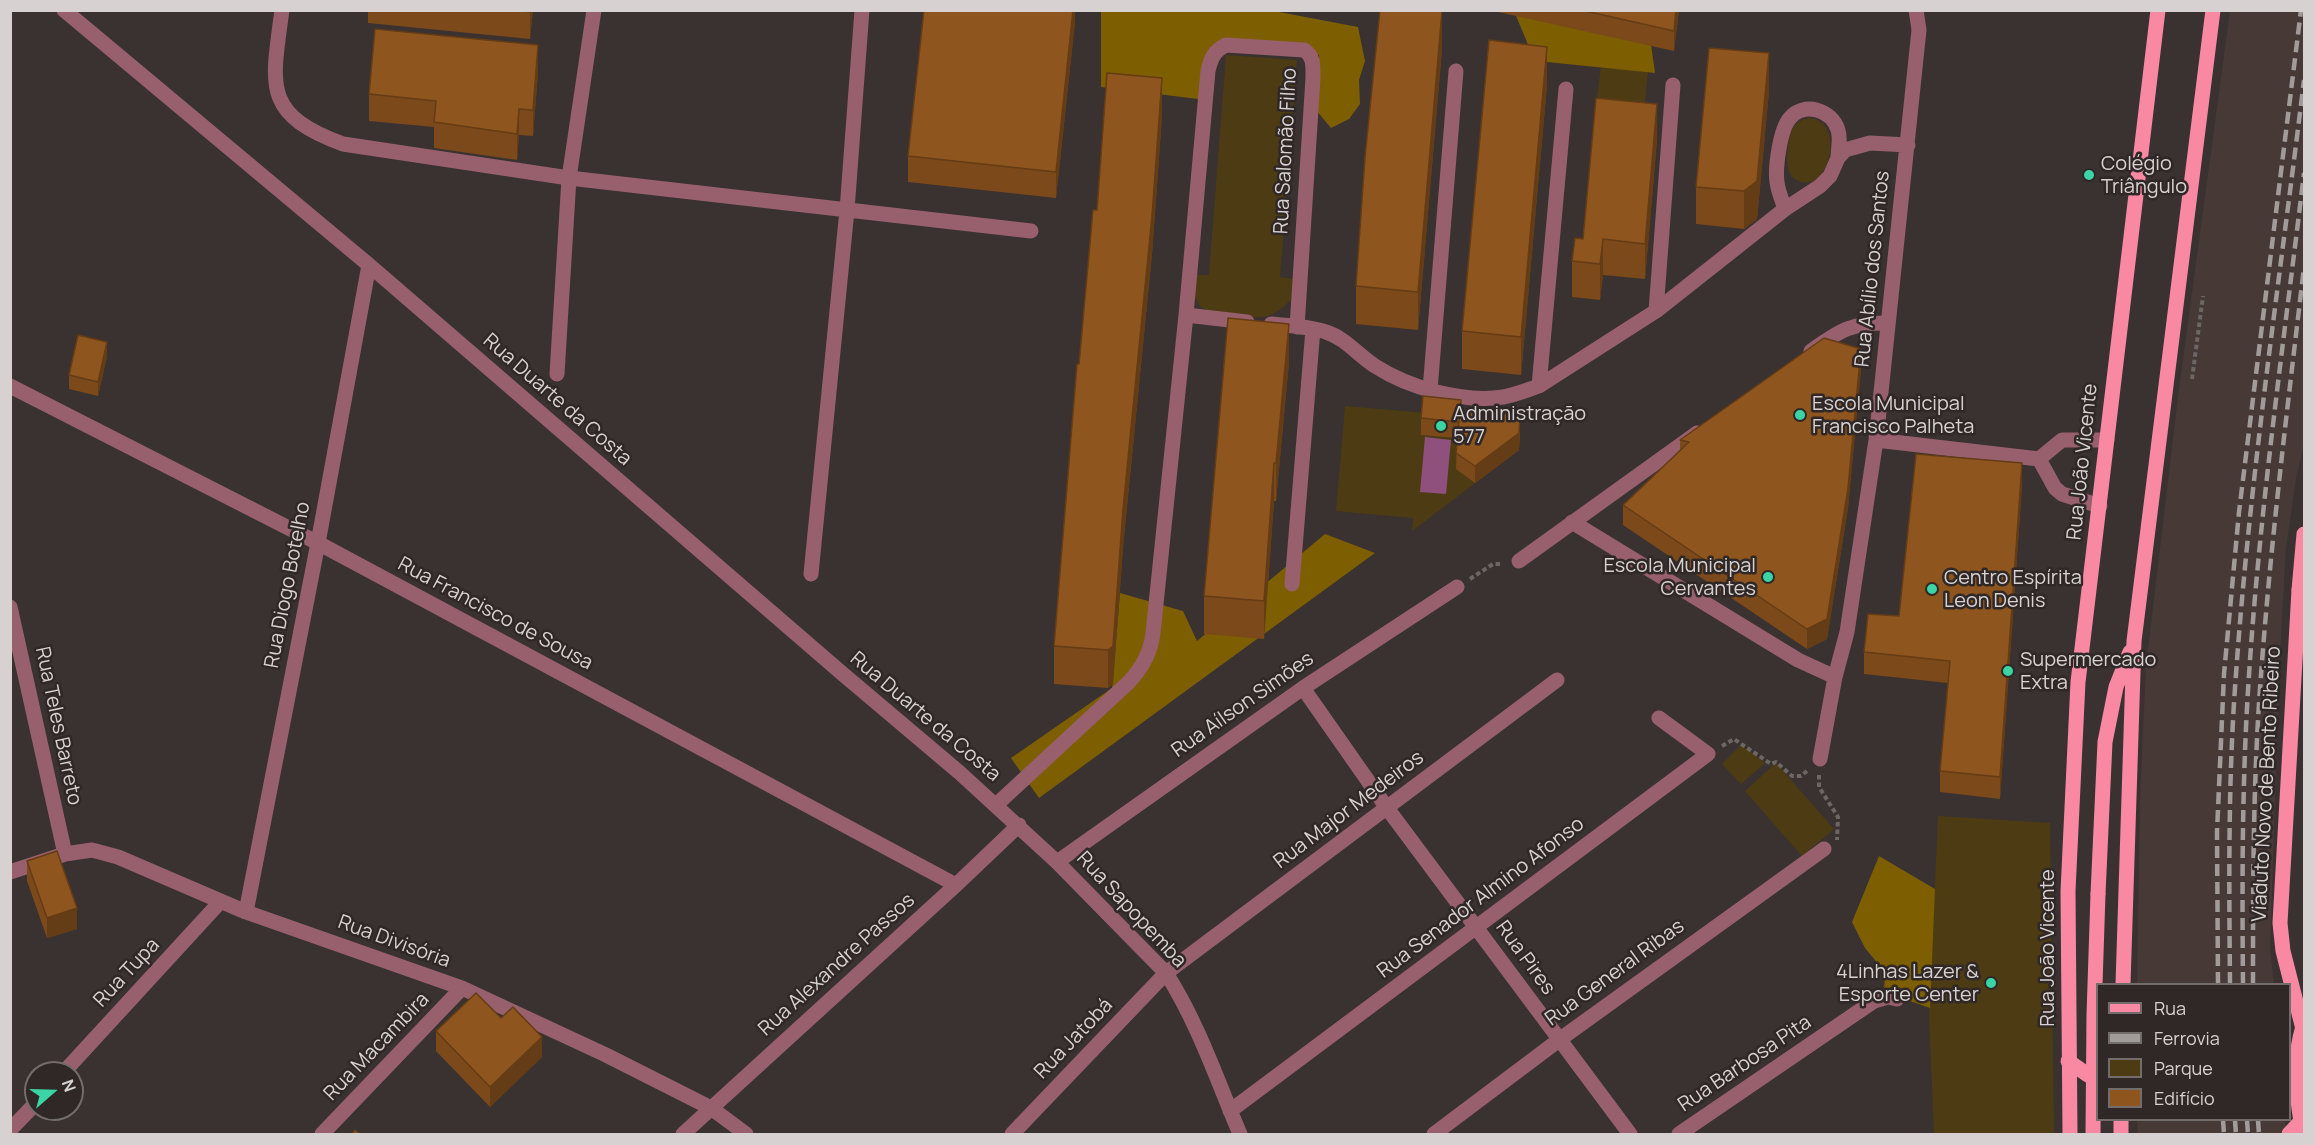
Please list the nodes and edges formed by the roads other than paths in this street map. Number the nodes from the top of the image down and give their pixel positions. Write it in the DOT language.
graph roads {
  1 [pos="64,10"];
  2 [pos="282,10"];
  3 [pos="594,10"];
  4 [pos="862,10"];
  5 [pos="1916,10"];
  6 [pos="2158,10"];
  7 [pos="2213,10"];
  8 [pos="1456,71"];
  9 [pos="1673,85"];
  10 [pos="1566,88"];
  11 [pos="1838,127"];
  12 [pos="1863,144"];
  13 [pos="1908,145"];
  14 [pos="1838,158"];
  15 [pos="569,178"];
  16 [pos="1785,209"];
  17 [pos="847,210"];
  18 [pos="1031,231"];
  19 [pos="369,265"];
  20 [pos="1656,311"];
  21 [pos="1186,315"];
  22 [pos="1888,323"];
  23 [pos="1297,327"];
  24 [pos="1313,329"];
  25 [pos="1800,359"];
  26 [pos="557,374"];
  27 [pos="10,386"];
  28 [pos="1539,387"];
  29 [pos="1430,390"];
  30 [pos="1705,427"];
  31 [pos="1876,440"];
  32 [pos="2107,440"];
  33 [pos="2039,459"];
  34 [pos="2100,506"];
  35 [pos="1572,522"];
  36 [pos="2304,534"];
  37 [pos="318,543"];
  38 [pos="1519,561"];
  39 [pos="811,574"];
  40 [pos="1292,584"];
  41 [pos="1457,587"];
  42 [pos="10,607"];
  43 [pos="2134,641"];
  44 [pos="1835,676"];
  45 [pos="1557,680"];
  46 [pos="1303,688"];
  47 [pos="1659,718"];
  48 [pos="1820,759"];
  49 [pos="996,805"];
  50 [pos="1387,808"];
  51 [pos="1019,825"];
  52 [pos="1824,849"];
  53 [pos="65,854"];
  54 [pos="1057,862"];
  55 [pos="10,872"];
  56 [pos="956,885"];
  57 [pos="221,901"];
  58 [pos="246,912"];
  59 [pos="1476,927"];
  60 [pos="1166,973"];
  61 [pos="2123,983"];
  62 [pos="462,988"];
  63 [pos="1897,999"];
  64 [pos="2304,1023"];
  65 [pos="2304,1033"];
  66 [pos="1559,1040"];
  67 [pos="74,1061"];
  68 [pos="2068,1061"];
  69 [pos="2096,1075"];
  70 [pos="711,1108"];
  71 [pos="1230,1111"];
  72 [pos="24,1115"];
  73 [pos="2304,1118"];
  74 [pos="10,1130"];
  75 [pos="322,1134"];
  76 [pos="683,1134"];
  77 [pos="746,1134"];
  78 [pos="1012,1134"];
  79 [pos="1240,1134"];
  80 [pos="1434,1134"];
  81 [pos="1630,1134"];
  82 [pos="1679,1134"];
  83 [pos="2070,1134"];
  84 [pos="2093,1134"];
  85 [pos="2289,1134"];
  86 [pos="2302,1134"];
  1 -- 19 [label="street, Rua Duarte da Costa"];
  2 -- 15 [label="street"];
  3 -- 15 [label="street"];
  4 -- 17 [label="street"];
  5 -- 13 [label="street, Rua Abílio dos Santos"];
  6 -- 32 [label="main road, Rua João Vicente"];
  7 -- 43 [label="main road"];
  8 -- 29 [label="street"];
  9 -- 20 [label="street"];
  10 -- 28 [label="street"];
  11 -- 12 [label="street"];
  11 -- 14 [label="street"];
  11 -- 16 [label="street"];
  12 -- 13 [label="street"];
  12 -- 14 [label="street"];
  13 -- 22 [label="street, Rua Abílio dos Santos"];
  14 -- 16 [label="street"];
  15 -- 17 [label="street"];
  15 -- 26 [label="street"];
  16 -- 20 [label="street"];
  17 -- 18 [label="street"];
  17 -- 39 [label="street"];
  19 -- 37 [label="street, Rua Diogo Botelho"];
  19 -- 49 [label="street, Rua Duarte da Costa"];
  20 -- 28 [label="street"];
  21 -- 23 [label="street"];
  21 -- 23 [label="street, Rua Salomão Filho"];
  21 -- 49 [label="street, Rua Salomão Filho"];
  22 -- 25 [label="street"];
  22 -- 31 [label="street, Rua Abílio dos Santos"];
  23 -- 24 [label="street"];
  24 -- 29 [label="street"];
  24 -- 40 [label="street"];
  27 -- 37 [label="street, Rua Francisco de Sousa"];
  28 -- 29 [label="street"];
  30 -- 35 [label="street"];
  31 -- 33 [label="street"];
  31 -- 44 [label="street, Rua Abílio dos Santos"];
  32 -- 33 [label="street"];
  32 -- 34 [label="main road, Rua João Vicente"];
  33 -- 34 [label="street"];
  34 -- 68 [label="main road, Rua João Vicente"];
  35 -- 38 [label="street"];
  35 -- 44 [label="street"];
  36 -- 65 [label="main road, Viaduto Novo de Bento Ribeiro, bridge"];
  37 -- 56 [label="street, Rua Francisco de Sousa"];
  37 -- 58 [label="street, Rua Diogo Botelho"];
  41 -- 46 [label="street, Rua Aílson Simões"];
  42 -- 53 [label="street, Rua Teles Barreto"];
  43 -- 61 [label="main road"];
  43 -- 84 [label="main road, bridge"];
  44 -- 48 [label="street, Rua Abílio dos Santos"];
  45 -- 50 [label="street, Rua Major Medeiros"];
  46 -- 50 [label="street, Rua Pires"];
  46 -- 54 [label="street, Rua Aílson Simões"];
  47 -- 59 [label="street, Rua Senador Almino Afonso"];
  49 -- 51 [label="street, Rua Duarte da Costa"];
  50 -- 59 [label="street, Rua Pires"];
  50 -- 60 [label="street, Rua Major Medeiros"];
  51 -- 54 [label="street, Rua Sapopemba"];
  51 -- 56 [label="street, Rua Alexandre Passos"];
  52 -- 66 [label="street, Rua General Ribas"];
  53 -- 55 [label="street, Rua Divisória"];
  53 -- 57 [label="street, Rua Divisória"];
  54 -- 60 [label="street, Rua Sapopemba"];
  56 -- 70 [label="street, Rua Alexandre Passos"];
  57 -- 58 [label="street, Rua Divisória"];
  57 -- 67 [label="street, Rua Tupa"];
  58 -- 62 [label="street, Rua Divisória"];
  59 -- 66 [label="street, Rua Pires"];
  59 -- 71 [label="street, Rua Senador Almino Afonso"];
  60 -- 71 [label="street, Rua Sapopemba"];
  60 -- 78 [label="street, Rua Jatobá"];
  62 -- 70 [label="street, Rua Divisória"];
  62 -- 75 [label="street, Rua Macambira"];
  63 -- 82 [label="street, Rua Barbosa Pita"];
  64 -- 86 [label="main road"];
  66 -- 80 [label="street, Rua General Ribas"];
  66 -- 81 [label="street, Rua Pires"];
  68 -- 69 [label="main road"];
  68 -- 83 [label="main road, Rua João Vicente"];
  70 -- 76 [label="street, Rua Alexandre Passos"];
  70 -- 77 [label="street, Rua Divisória"];
  71 -- 79 [label="street, Rua Sapopemba"];
  72 -- 74 [label="street"];
  73 -- 85 [label="main road, bridge"];
}
